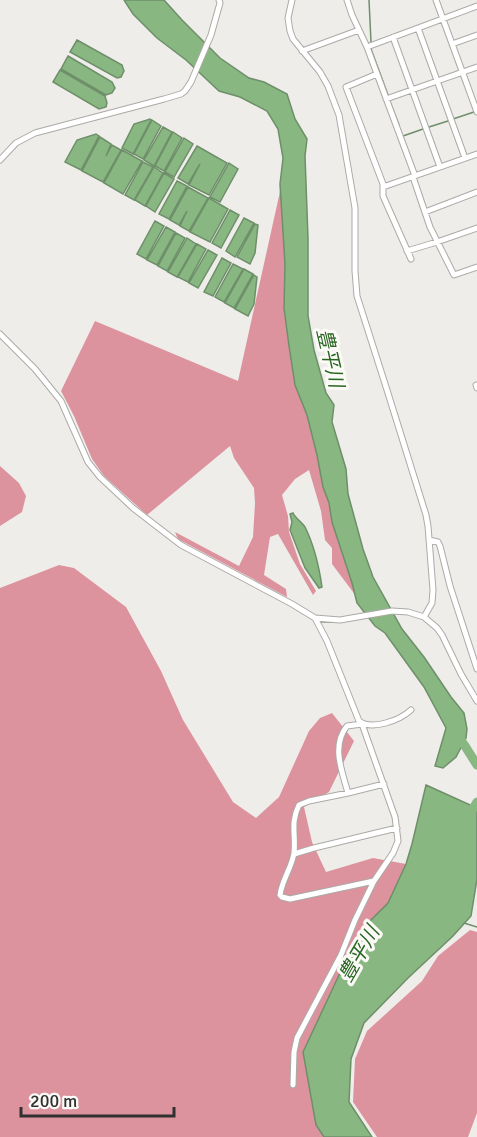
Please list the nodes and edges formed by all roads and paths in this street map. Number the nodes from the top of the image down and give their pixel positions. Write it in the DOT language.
graph roads {
  1 [pos="219,0"];
  2 [pos="292,0"];
  3 [pos="347,0"];
  4 [pos="436,0"];
  5 [pos="477,6"];
  6 [pos="442,19"];
  7 [pos="418,28"];
  8 [pos="359,30"];
  9 [pos="477,35"];
  10 [pos="393,37"];
  11 [pos="452,44"];
  12 [pos="367,47"];
  13 [pos="302,51"];
  14 [pos="477,67"];
  15 [pos="462,72"];
  16 [pos="377,74"];
  17 [pos="438,80"];
  18 [pos="412,90"];
  19 [pos="474,98"];
  20 [pos="386,99"];
  21 [pos="477,112"];
  22 [pos="477,154"];
  23 [pos="465,158"];
  24 [pos="0,160"];
  25 [pos="440,168"];
  26 [pos="414,177"];
  27 [pos="383,188"];
  28 [pos="477,192"];
  29 [pos="425,212"];
  30 [pos="477,228"];
  31 [pos="437,242"];
  32 [pos="407,251"];
  33 [pos="411,259"];
  34 [pos="477,267"];
  35 [pos="0,334"];
  36 [pos="429,540"];
  37 [pos="424,617"];
  38 [pos="315,618"];
  39 [pos="477,669"];
  40 [pos="477,701"];
  41 [pos="411,710"];
  42 [pos="362,724"];
  43 [pos="384,784"];
  44 [pos="348,793"];
  45 [pos="397,828"];
  46 [pos="294,854"];
  47 [pos="374,881"];
  48 [pos="293,1085"];
  1 -- 24 [label="street"];
  2 -- 13 [label="street"];
  3 -- 8 [label="street"];
  4 -- 6 [label="street"];
  5 -- 6 [label="street"];
  6 -- 7 [label="street"];
  6 -- 11 [label="street"];
  7 -- 10 [label="street"];
  7 -- 17 [label="street"];
  8 -- 12 [label="street"];
  8 -- 13 [label="street"];
  9 -- 11 [label="street"];
  10 -- 12 [label="street"];
  10 -- 18 [label="street"];
  11 -- 15 [label="street"];
  12 -- 16 [label="street"];
  13 -- 36 [label="street"];
  14 -- 15 [label="street"];
  15 -- 17 [label="street"];
  15 -- 19 [label="street"];
  16 -- 20 [label="street"];
  16 -- 27 [label="street"];
  17 -- 18 [label="street"];
  17 -- 23 [label="street"];
  18 -- 20 [label="street"];
  18 -- 25 [label="street"];
  19 -- 21 [label="street"];
  20 -- 26 [label="street"];
  22 -- 23 [label="street"];
  23 -- 25 [label="street"];
  25 -- 26 [label="street"];
  26 -- 27 [label="street"];
  26 -- 29 [label="street"];
  27 -- 32 [label="street"];
  28 -- 29 [label="street"];
  29 -- 31 [label="street"];
  30 -- 31 [label="street"];
  31 -- 32 [label="street"];
  31 -- 34 [label="street"];
  32 -- 33 [label="street"];
  35 -- 38 [label="street"];
  36 -- 37 [label="street"];
  36 -- 39 [label="street"];
  37 -- 38 [label="street"];
  37 -- 40 [label="street"];
  38 -- 42 [label="street"];
  41 -- 42 [label="street"];
  42 -- 43 [label="street"];
  42 -- 44 [label="street"];
  43 -- 44 [label="street"];
  43 -- 45 [label="street"];
  44 -- 46 [label="street"];
  45 -- 46 [label="street"];
  45 -- 47 [label="street"];
  46 -- 47 [label="street"];
  47 -- 48 [label="street"];
}
